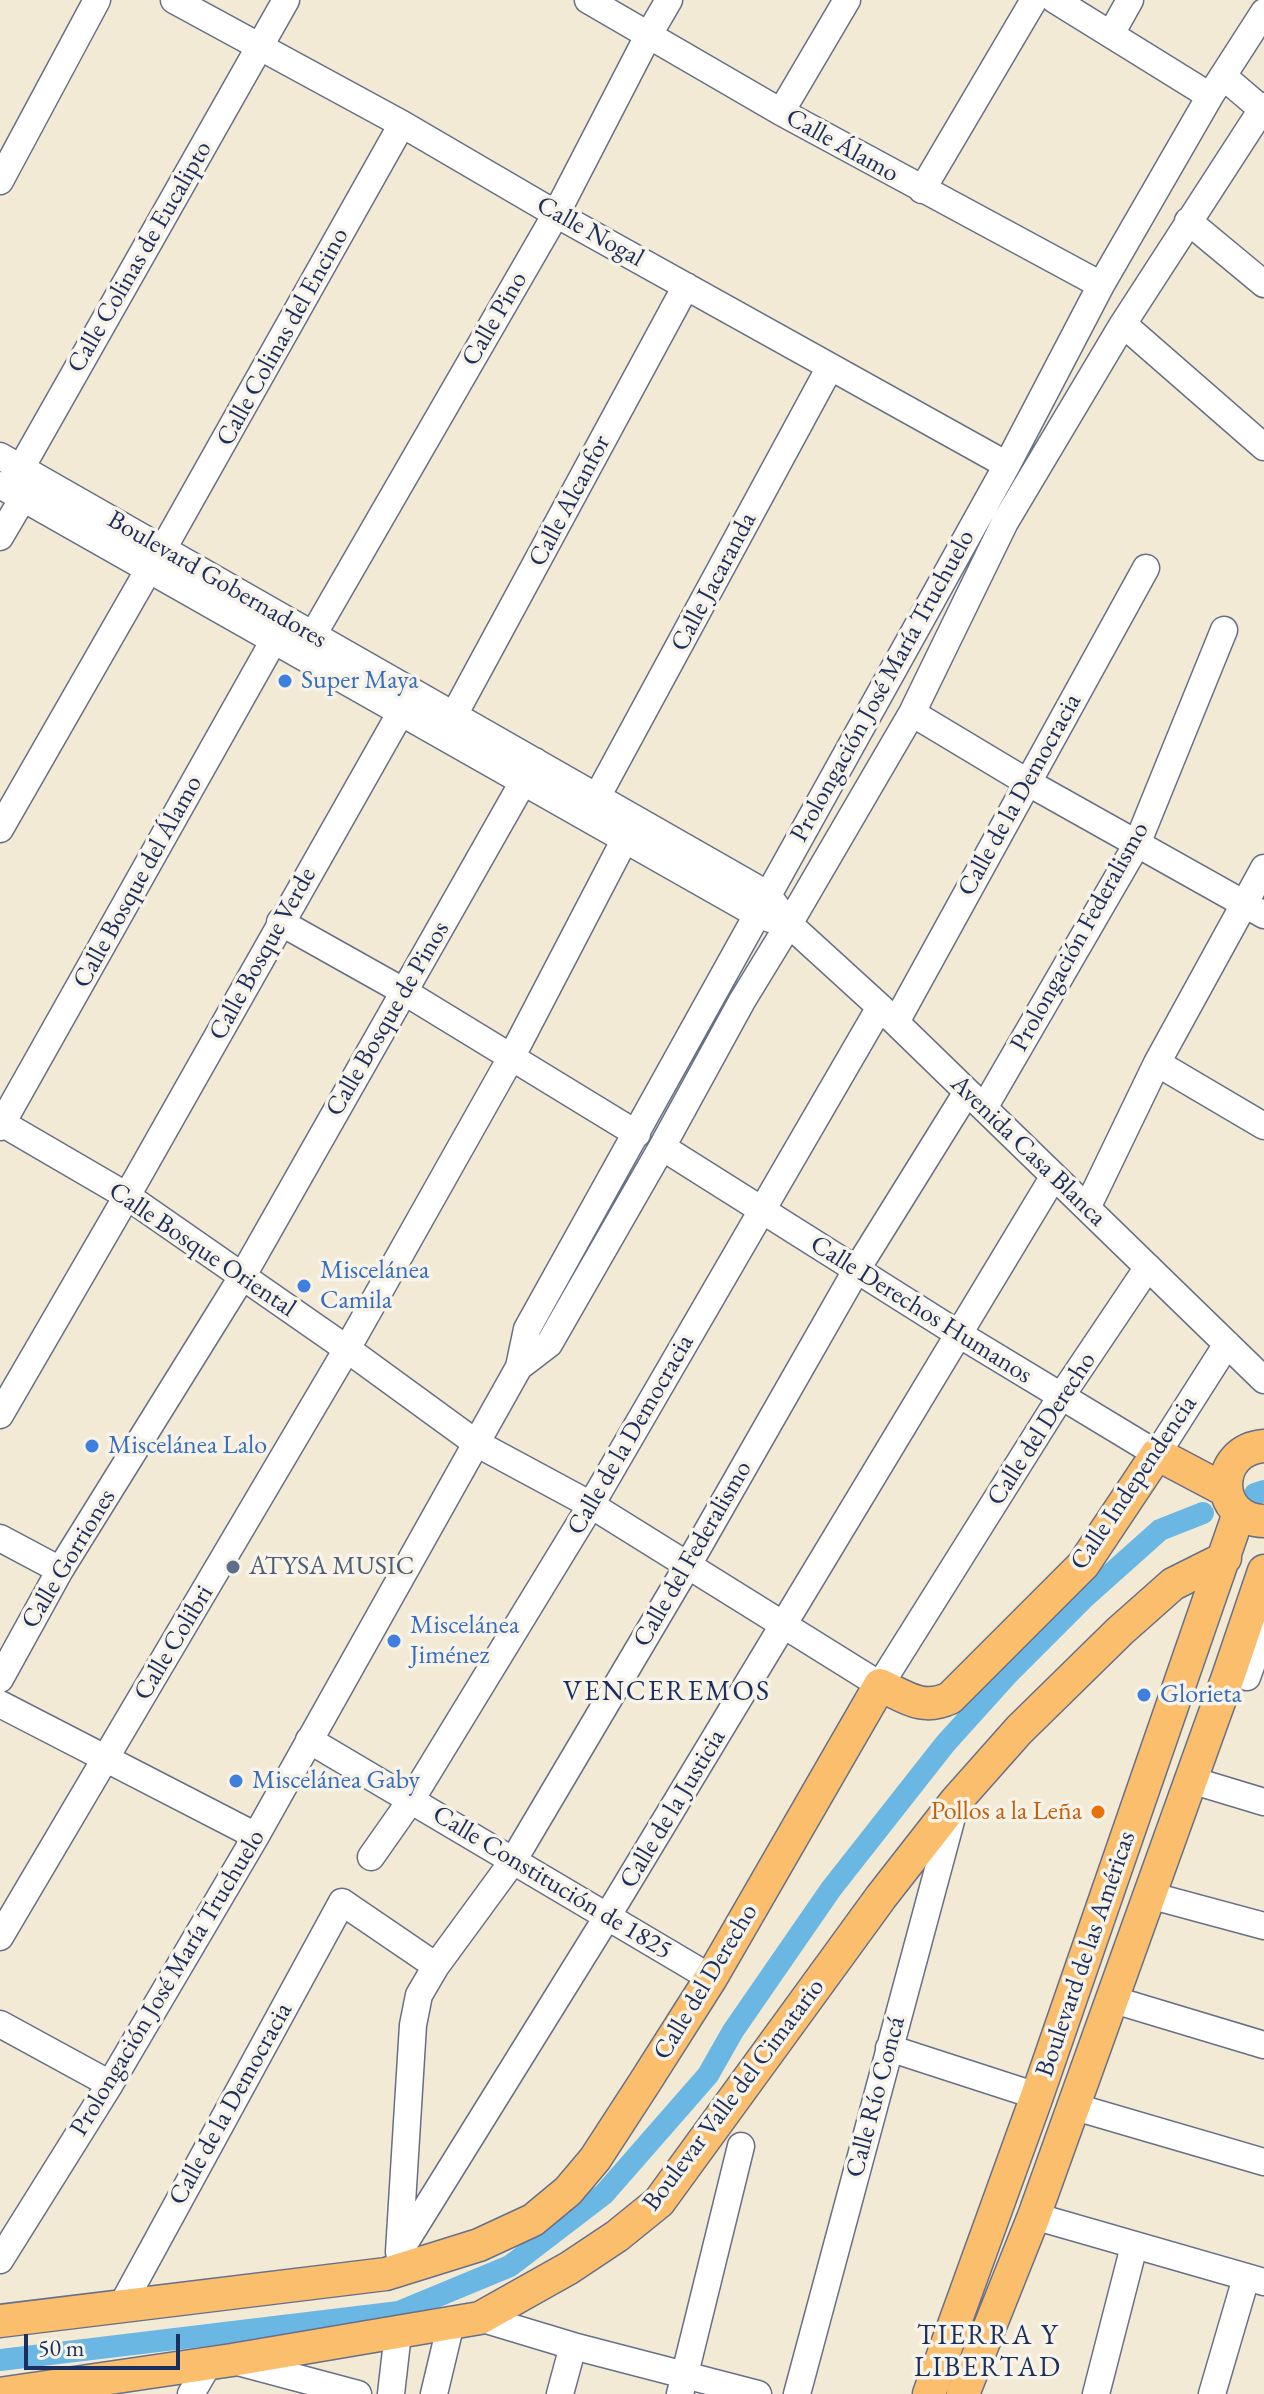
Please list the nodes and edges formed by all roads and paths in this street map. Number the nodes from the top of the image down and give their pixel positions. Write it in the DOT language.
graph roads {
  1 [pos="97,0"];
  2 [pos="174,0"];
  3 [pos="286,0"];
  4 [pos="588,0"];
  5 [pos="669,0"];
  6 [pos="847,0"];
  7 [pos="1034,0"];
  8 [pos="1055,0"];
  9 [pos="1130,0"];
  10 [pos="1264,12"];
  11 [pos="1111,34"];
  12 [pos="648,36"];
  13 [pos="259,47"];
  14 [pos="1217,86"];
  15 [pos="1263,108"];
  16 [pos="781,112"];
  17 [pos="402,124"];
  18 [pos="0,181"];
  19 [pos="922,190"];
  20 [pos="556,214"];
  21 [pos="1188,221"];
  22 [pos="1264,284"];
  23 [pos="1101,285"];
  24 [pos="686,286"];
  25 [pos="1123,324"];
  26 [pos="830,367"];
  27 [pos="1264,447"];
  28 [pos="10,462"];
  29 [pos="1007,465"];
  30 [pos="11,491"];
  31 [pos="0,537"];
  32 [pos="156,559"];
  33 [pos="1146,568"];
  34 [pos="1224,630"];
  35 [pos="313,635"];
  36 [pos="274,640"];
  37 [pos="401,712"];
  38 [pos="912,713"];
  39 [pos="454,715"];
  40 [pos="529,771"];
  41 [pos="1027,782"];
  42 [pos="597,797"];
  43 [pos="0,829"];
  44 [pos="625,839"];
  45 [pos="1137,844"];
  46 [pos="1264,868"];
  47 [pos="763,904"];
  48 [pos="1254,910"];
  49 [pos="280,922"];
  50 [pos="789,924"];
  51 [pos="403,991"];
  52 [pos="888,1015"];
  53 [pos="512,1056"];
  54 [pos="1157,1063"];
  55 [pos="976,1100"];
  56 [pos="1,1124"];
  57 [pos="1264,1126"];
  58 [pos="637,1134"];
  59 [pos="662,1147"];
  60 [pos="1054,1176"];
  61 [pos="127,1196"];
  62 [pos="1087,1208"];
  63 [pos="761,1211"];
  64 [pos="1148,1267"];
  65 [pos="857,1269"];
  66 [pos="242,1277"];
  67 [pos="957,1333"];
  68 [pos="1227,1344"];
  69 [pos="347,1349"];
  70 [pos="519,1367"];
  71 [pos="1264,1380"];
  72 [pos="1060,1398"];
  73 [pos="0,1415"];
  74 [pos="1261,1442"];
  75 [pos="476,1443"];
  76 [pos="1157,1454"];
  77 [pos="591,1505"];
  78 [pos="1243,1508"];
  79 [pos="0,1538"];
  80 [pos="1225,1558"];
  81 [pos="688,1565"];
  82 [pos="60,1570"];
  83 [pos="1264,1571"];
  84 [pos="784,1624"];
  85 [pos="1264,1630"];
  86 [pos="1247,1678"];
  87 [pos="0,1679"];
  88 [pos="880,1685"];
  89 [pos="0,1704"];
  90 [pos="309,1740"];
  91 [pos="105,1759"];
  92 [pos="1191,1780"];
  93 [pos="411,1800"];
  94 [pos="956,1801"];
  95 [pos="1264,1802"];
  96 [pos="256,1836"];
  97 [pos="371,1857"];
  98 [pos="513,1861"];
  99 [pos="1149,1895"];
  100 [pos="607,1917"];
  101 [pos="1264,1926"];
  102 [pos="0,1937"];
  103 [pos="436,1966"];
  104 [pos="711,1978"];
  105 [pos="1111,1999"];
  106 [pos="0,2024"];
  107 [pos="1264,2045"];
  108 [pos="889,2048"];
  109 [pos="110,2084"];
  110 [pos="1037,2096"];
  111 [pos="1072,2106"];
  112 [pos="741,2146"];
  113 [pos="1264,2162"];
  114 [pos="1034,2216"];
  115 [pos="1134,2246"];
  116 [pos="0,2260"];
  117 [pos="392,2263"];
  118 [pos="1255,2280"];
  119 [pos="121,2307"];
  120 [pos="0,2321"];
  121 [pos="465,2321"];
  122 [pos="398,2333"];
  123 [pos="573,2346"];
  124 [pos="221,2362"];
  125 [pos="682,2385"];
  126 [pos="62,2390"];
  127 [pos="0,2394"];
  128 [pos="191,2394"];
  129 [pos="358,2394"];
  130 [pos="391,2394"];
  131 [pos="434,2394"];
  132 [pos="560,2394"];
  133 [pos="758,2394"];
  134 [pos="797,2394"];
  135 [pos="929,2394"];
  136 [pos="963,2394"];
  137 [pos="1096,2394"];
  138 [pos="1212,2394"];
  1 -- 18 [label="street"];
  2 -- 13 [label="street, Calle Nogal"];
  3 -- 13 [label="street, Calle Colinas de Eucalipto"];
  4 -- 12 [label="street, Calle Álamo"];
  5 -- 12 [label="street, Calle Pino"];
  6 -- 16 [label="street"];
  7 -- 19 [label="street"];
  8 -- 11 [label="street"];
  9 -- 11 [label="street"];
  10 -- 14 [label="street, Prolongación José María Truchuelo"];
  11 -- 14 [label="street"];
  12 -- 16 [label="street, Calle Álamo"];
  12 -- 20 [label="street, Calle Pino"];
  13 -- 17 [label="street, Calle Nogal"];
  13 -- 28 [label="street, Calle Colinas de Eucalipto"];
  14 -- 15 [label="street"];
  14 -- 23 [label="street, Prolongación José María Truchuelo"];
  15 -- 21 [label="street"];
  16 -- 19 [label="street, Calle Álamo"];
  17 -- 20 [label="street, Calle Nogal"];
  17 -- 32 [label="street, Calle Colinas del Encino"];
  19 -- 23 [label="street, Calle Álamo"];
  20 -- 24 [label="street, Calle Nogal"];
  20 -- 35 [label="street, Calle Pino"];
  21 -- 22 [label="street"];
  21 -- 25 [label="street"];
  23 -- 29 [label="street, Prolongación José María Truchuelo"];
  24 -- 26 [label="street, Calle Nogal"];
  24 -- 39 [label="street, Calle Alcanfor"];
  25 -- 27 [label="street"];
  25 -- 38 [label="street, Prolongación José María Truchuelo"];
  26 -- 29 [label="street, Calle Nogal"];
  26 -- 42 [label="street, Calle Jacaranda"];
  28 -- 32 [label="street, Boulevard Gobernadores"];
  29 -- 47 [label="street, Prolongación José María Truchuelo"];
  30 -- 31 [label="street"];
  30 -- 32 [label="street, Boulevard Gobernadores"];
  32 -- 35 [label="street, Boulevard Gobernadores"];
  32 -- 36 [label="street, Boulevard Gobernadores"];
  32 -- 43 [label="street, Calle Colinas del Encino"];
  33 -- 41 [label="street, Calle de la Democracia"];
  34 -- 45 [label="street, Prolongación Federalismo"];
  35 -- 39 [label="street, Boulevard Gobernadores"];
  36 -- 37 [label="street, Boulevard Gobernadores"];
  36 -- 56 [label="street, Calle Bosque del Álamo"];
  37 -- 40 [label="street, Boulevard Gobernadores"];
  37 -- 49 [label="street, Calle Bosque Verde"];
  38 -- 41 [label="street"];
  38 -- 50 [label="street, Prolongación José María Truchuelo"];
  39 -- 40 [label="street, Boulevard Gobernadores"];
  40 -- 42 [label="street, Boulevard Gobernadores"];
  40 -- 44 [label="street, Boulevard Gobernadores"];
  40 -- 51 [label="street, Calle Bosque de Pinos"];
  41 -- 45 [label="street"];
  41 -- 52 [label="street, Calle de la Democracia"];
  42 -- 47 [label="street, Boulevard Gobernadores"];
  44 -- 47 [label="street, Boulevard Gobernadores"];
  44 -- 53 [label="street, Calle Colibri"];
  45 -- 48 [label="street"];
  45 -- 55 [label="street, Prolongación Federalismo"];
  46 -- 48 [label="street"];
  47 -- 50 [label="street, Avenida Casa Blanca"];
  47 -- 58 [label="street, Prolongación José María Truchuelo"];
  48 -- 54 [label="street"];
  49 -- 51 [label="street"];
  49 -- 61 [label="street, Calle Bosque Verde"];
  50 -- 52 [label="street, Avenida Casa Blanca"];
  50 -- 59 [label="street, Prolongación José María Truchuelo"];
  51 -- 53 [label="street"];
  51 -- 66 [label="street, Calle Bosque de Pinos"];
  52 -- 55 [label="street, Avenida Casa Blanca"];
  52 -- 63 [label="street, Calle de la Democracia"];
  53 -- 58 [label="street"];
  53 -- 69 [label="street, Calle Colibri"];
  54 -- 57 [label="street"];
  54 -- 62 [label="street"];
  55 -- 60 [label="street, Avenida Casa Blanca"];
  55 -- 65 [label="street, Calle del Federalismo"];
  56 -- 61 [label="street, Calle Bosque Oriental"];
  58 -- 70 [label="street, Prolongación José María Truchuelo"];
  59 -- 63 [label="street, Calle Derechos Humanos"];
  59 -- 70 [label="street, Prolongación José María Truchuelo"];
  60 -- 62 [label="street, Avenida Casa Blanca"];
  60 -- 67 [label="street, Calle de la Justicia"];
  61 -- 66 [label="street, Calle Bosque Oriental"];
  61 -- 73 [label="street, Calle Bosque Verde"];
  62 -- 64 [label="street, Avenida Casa Blanca"];
  63 -- 65 [label="street, Calle Derechos Humanos"];
  63 -- 77 [label="street, Calle de la Democracia"];
  64 -- 68 [label="street, Avenida Casa Blanca"];
  64 -- 72 [label="street, Calle del Derecho"];
  65 -- 67 [label="street, Calle Derechos Humanos"];
  65 -- 81 [label="street, Calle del Federalismo"];
  66 -- 69 [label="street, Calle Bosque Oriental"];
  66 -- 82 [label="street, Calle Gorriones"];
  67 -- 72 [label="street, Calle Derechos Humanos"];
  67 -- 84 [label="street, Calle de la Justicia"];
  68 -- 71 [label="street, Avenida Casa Blanca"];
  68 -- 76 [label="street, Calle Independencia"];
  69 -- 75 [label="street, Calle Bosque Oriental"];
  69 -- 91 [label="street, Calle Colibri"];
  70 -- 75 [label="street, Prolongación José María Truchuelo"];
  72 -- 76 [label="street, Calle Derechos Humanos"];
  72 -- 88 [label="street, Calle del Derecho"];
  74 -- 78 [label="main road, Boulevard de las Américas"];
  75 -- 77 [label="street, Calle Bosque Oriental"];
  75 -- 90 [label="street, Prolongación José María Truchuelo"];
  76 -- 78 [label="main road, Calle Derechos Humanos"];
  76 -- 88 [label="main road, Calle Independencia"];
  77 -- 81 [label="street, Calle Bosque Oriental"];
  77 -- 93 [label="street, Calle de la Democracia"];
  78 -- 80 [label="main road, Boulevard de las Américas"];
  79 -- 82 [label="street"];
  80 -- 94 [label="main road, Boulevar Valle del Cimatario"];
  80 -- 110 [label="main road, Boulevard de las Américas"];
  81 -- 84 [label="street, Calle Bosque Oriental"];
  81 -- 98 [label="street, Calle del Federalismo"];
  82 -- 87 [label="street, Calle Gorriones"];
  83 -- 86 [label="main road, Boulevard de las Américas"];
  84 -- 88 [label="street, Calle Bosque Oriental"];
  84 -- 100 [label="street, Calle de la Justicia"];
  85 -- 86 [label="street, Boulevard de las Américas"];
  86 -- 92 [label="main road, Boulevard de las Américas"];
  88 -- 104 [label="main road, Calle del Derecho"];
  89 -- 91 [label="street"];
  90 -- 93 [label="street, Calle Constitución de 1825"];
  90 -- 96 [label="street, Prolongación José María Truchuelo"];
  91 -- 96 [label="street"];
  91 -- 102 [label="street, Calle Colibri"];
  92 -- 95 [label="street"];
  92 -- 99 [label="main road, Boulevard de las Américas"];
  93 -- 97 [label="street, Calle de la Democracia"];
  93 -- 98 [label="street, Calle Constitución de 1825"];
  94 -- 108 [label="street, Calle Río Concá"];
  94 -- 121 [label="main road, Boulevar Valle del Cimatario"];
  96 -- 109 [label="street, Prolongación José María Truchuelo"];
  98 -- 100 [label="street, Calle Constitución de 1825"];
  98 -- 103 [label="street, Calle del Federalismo"];
  99 -- 101 [label="street"];
  99 -- 105 [label="main road, Boulevard de las Américas"];
  100 -- 104 [label="street, Calle Constitución de 1825"];
  100 -- 117 [label="street, Calle de la Justicia"];
  103 -- 117 [label="street, Calle del Federalismo"];
  103 -- 119 [label="street, Calle de la Democracia"];
  104 -- 117 [label="main road, Calle del Derecho"];
  105 -- 107 [label="street"];
  105 -- 111 [label="main road, Boulevard de las Américas"];
  106 -- 109 [label="street"];
  108 -- 110 [label="street"];
  108 -- 134 [label="street, Calle Río Concá"];
  109 -- 116 [label="street, Prolongación José María Truchuelo"];
  110 -- 135 [label="main road, Boulevard de las Américas"];
  111 -- 113 [label="street"];
  111 -- 114 [label="main road, Boulevard de las Américas"];
  112 -- 125 [label="street"];
  114 -- 115 [label="street"];
  114 -- 136 [label="main road, Boulevard de las Américas"];
  115 -- 118 [label="street"];
  115 -- 137 [label="street"];
  117 -- 119 [label="main road, Calle del Derecho"];
  118 -- 138 [label="street"];
  119 -- 120 [label="main road, Calle del Derecho"];
  121 -- 122 [label="main road, Boulevar Valle del Cimatario"];
  121 -- 123 [label="street"];
  121 -- 131 [label="street"];
  122 -- 124 [label="main road, Boulevar Valle del Cimatario"];
  122 -- 130 [label="street"];
  123 -- 125 [label="street"];
  123 -- 132 [label="street"];
  124 -- 126 [label="main road, Boulevar Valle del Cimatario"];
  124 -- 128 [label="street"];
  124 -- 129 [label="street"];
  125 -- 133 [label="street"];
  126 -- 127 [label="main road, Boulevar Valle del Cimatario"];
}
